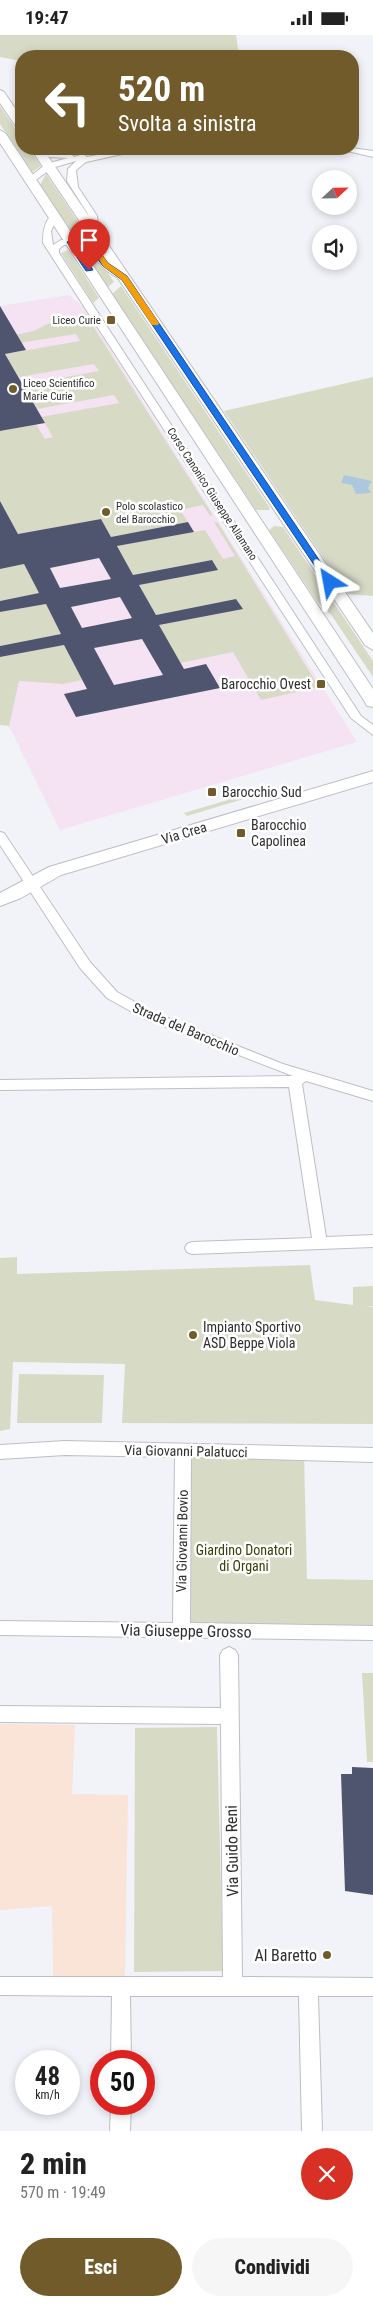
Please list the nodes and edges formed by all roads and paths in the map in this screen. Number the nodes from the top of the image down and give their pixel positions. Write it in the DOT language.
graph roads {
  1 [pos="0,94"];
  2 [pos="15,116"];
  3 [pos="0,134"];
  4 [pos="359,152"];
  5 [pos="41,155"];
  6 [pos="52,155"];
  7 [pos="78,155"];
  8 [pos="99,155"];
  9 [pos="110,155"];
  10 [pos="373,155"];
  11 [pos="49,166"];
  12 [pos="30,180"];
  13 [pos="54,217"];
  14 [pos="95,234"];
  15 [pos="71,242"];
  16 [pos="56,253"];
  17 [pos="125,278"];
  18 [pos="287,518"];
  19 [pos="256,524"];
  20 [pos="373,645"];
  21 [pos="373,702"];
  22 [pos="373,731"];
  23 [pos="373,764"];
  24 [pos="373,776"];
  25 [pos="0,836"];
  26 [pos="29,880"];
  27 [pos="0,889"];
  28 [pos="0,900"];
  29 [pos="299,1079"];
  30 [pos="0,1085"];
  31 [pos="373,1096"];
  32 [pos="373,1241"];
  33 [pos="320,1243"];
  34 [pos="192,1248"];
  35 [pos="183,1451"];
  36 [pos="0,1452"];
  37 [pos="373,1455"];
  38 [pos="0,1628"];
  39 [pos="181,1631"];
  40 [pos="373,1633"];
  41 [pos="230,1655"];
  42 [pos="0,1714"];
  43 [pos="230,1716"];
  44 [pos="0,1985"];
  45 [pos="121,1986"];
  46 [pos="234,1986"];
  47 [pos="308,1987"];
  48 [pos="373,1987"];
  49 [pos="121,2050"];
  50 [pos="120,2115"];
  51 [pos="120,2131"];
  52 [pos="312,2131"];
  1 -- 2 [label="main road"];
  3 -- 12 [label="main road, Corso Canonico Giuseppe Allamano"];
  4 -- 10 [label="street"];
  5 -- 11 [label="main road"];
  6 -- 7 [label="street"];
  8 -- 11 [label="street"];
  9 -- 14 [label="street"];
  11 -- 12 [label="street"];
  11 -- 14 [label="main road"];
  12 -- 13 [label="main road, Corso Canonico Giuseppe Allamano"];
  13 -- 15 [label="main road, Corso Canonico Giuseppe Allamano"];
  13 -- 16 [label="street, Corso Canonico Giuseppe Allamano"];
  14 -- 17 [label="main road"];
  15 -- 16 [label="street"];
  15 -- 17 [label="street"];
  15 -- 19 [label="main road, Corso Canonico Giuseppe Allamano"];
  16 -- 22 [label="street, Corso Canonico Giuseppe Allamano"];
  17 -- 18 [label="main road"];
  18 -- 19 [label="main road"];
  18 -- 20 [label="main road"];
  19 -- 21 [label="main road, Corso Canonico Giuseppe Allamano"];
  23 -- 26 [label="main road, Via Crea"];
  24 -- 26 [label="main road, Via Crea"];
  25 -- 26 [label="street, Strada del Barocchio"];
  26 -- 27 [label="main road, Via Crea"];
  26 -- 28 [label="main road, Via Crea"];
  26 -- 29 [label="street, Strada del Barocchio"];
  29 -- 30 [label="street, Strada del Barocchio"];
  29 -- 31 [label="street, Strada del Barocchio"];
  29 -- 33 [label="street"];
  32 -- 33 [label="street"];
  33 -- 34 [label="street"];
  35 -- 36 [label="street, Via Giovanni Palatucci"];
  35 -- 37 [label="street, Via Giovanni Palatucci"];
  35 -- 39 [label="street, Via Giovanni Bovio"];
  38 -- 39 [label="street, Via Giuseppe Grosso"];
  39 -- 40 [label="street, Via Giuseppe Grosso"];
  41 -- 43 [label="street, Via Guido Reni"];
  42 -- 43 [label="street"];
  43 -- 46 [label="street, Via Guido Reni"];
  44 -- 45 [label="street"];
  45 -- 46 [label="street"];
  45 -- 49 [label="street"];
  46 -- 47 [label="street"];
  47 -- 48 [label="street"];
  47 -- 52 [label="street"];
  50 -- 51 [label="street"];
}
